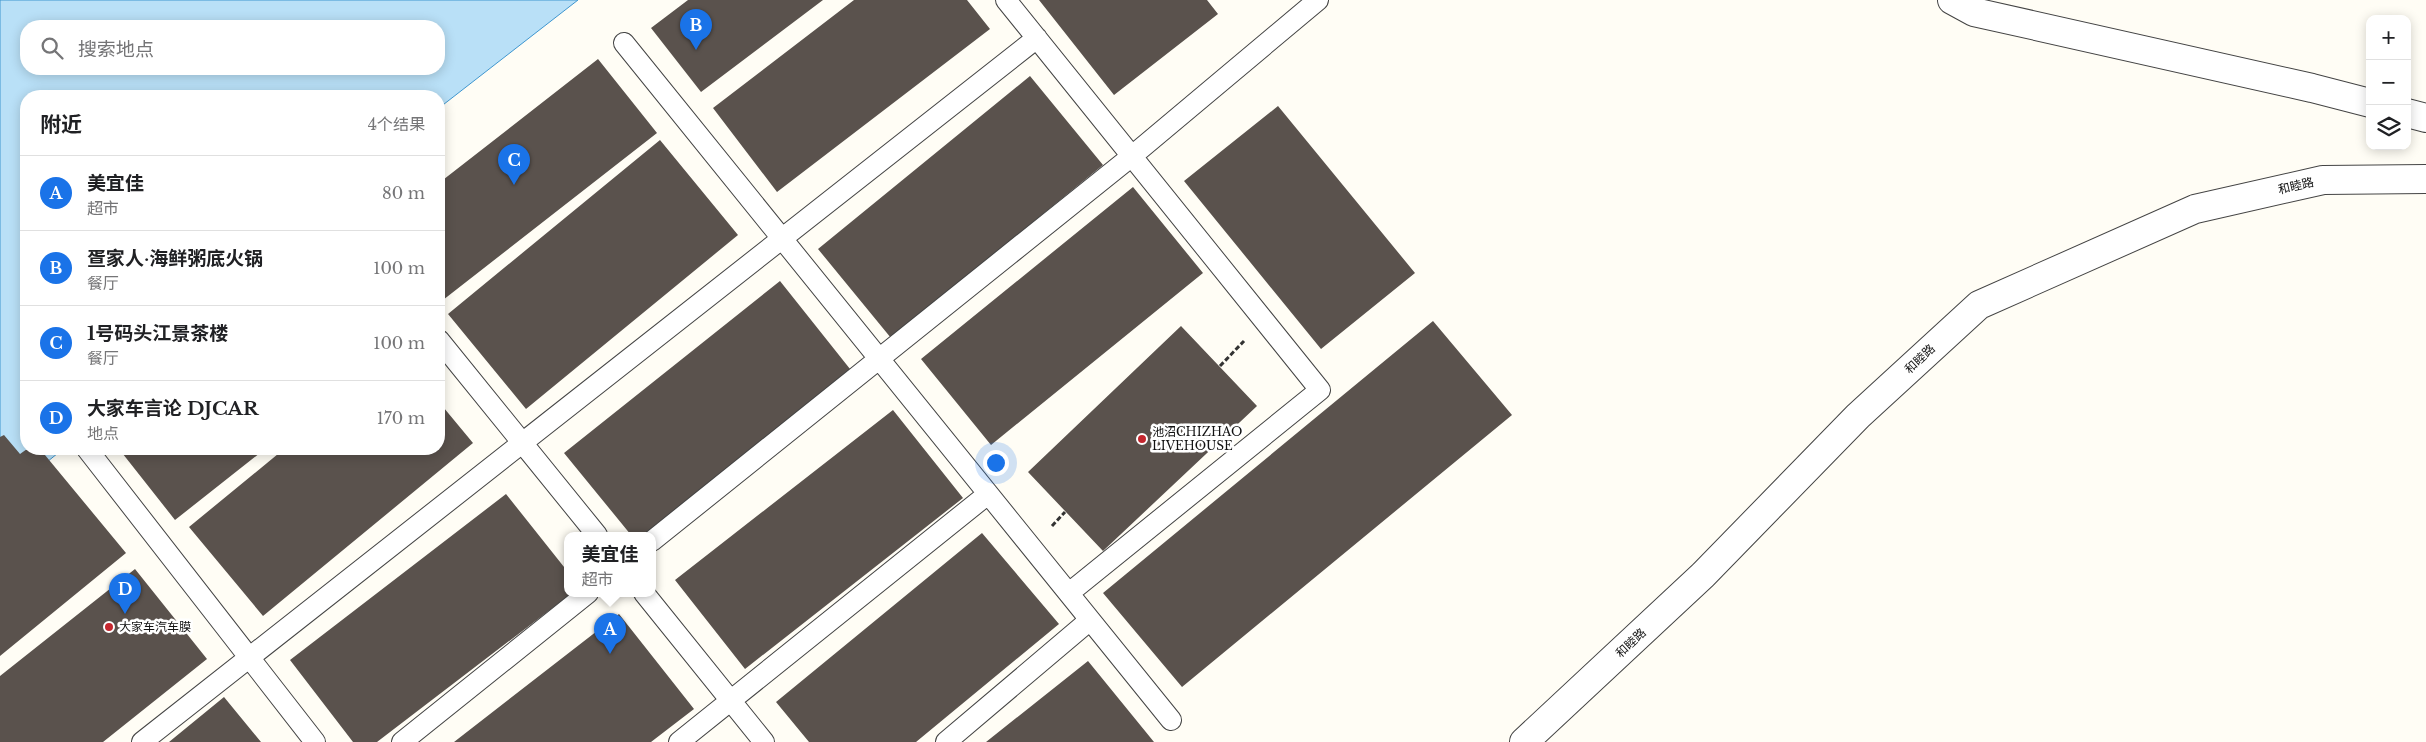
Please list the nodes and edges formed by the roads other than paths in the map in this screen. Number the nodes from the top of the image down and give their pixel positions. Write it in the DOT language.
graph roads {
  1 [pos="1006,0"];
  2 [pos="1318,0"];
  3 [pos="1952,0"];
  4 [pos="1037,38"];
  5 [pos="624,43"];
  6 [pos="2366,102"];
  7 [pos="2411,114"];
  8 [pos="2426,118"];
  9 [pos="1132,156"];
  10 [pos="2426,179"];
  11 [pos="782,239"];
  12 [pos="445,347"];
  13 [pos="880,359"];
  14 [pos="522,443"];
  15 [pos="92,455"];
  16 [pos="988,494"];
  17 [pos="595,532"];
  18 [pos="656,538"];
  19 [pos="1068,593"];
  20 [pos="583,597"];
  21 [pos="647,597"];
  22 [pos="1090,620"];
  23 [pos="250,658"];
  24 [pos="731,700"];
  25 [pos="1171,720"];
  26 [pos="142,742"];
  27 [pos="315,742"];
  28 [pos="402,742"];
  29 [pos="678,742"];
  30 [pos="764,742"];
  31 [pos="946,742"];
  32 [pos="1524,742"];
  1 -- 4 [label="lane"];
  2 -- 9 [label="lane"];
  3 -- 6 [label="street"];
  4 -- 9 [label="lane"];
  4 -- 11 [label="lane"];
  5 -- 11 [label="lane"];
  7 -- 8 [label="street"];
  9 -- 13 [label="lane"];
  9 -- 19 [label="lane"];
  10 -- 32 [label="street, 和睦路"];
  11 -- 13 [label="lane"];
  11 -- 14 [label="lane"];
  12 -- 14 [label="lane"];
  13 -- 16 [label="lane"];
  13 -- 18 [label="lane"];
  14 -- 17 [label="lane"];
  14 -- 23 [label="lane"];
  15 -- 23 [label="lane"];
  16 -- 19 [label="lane"];
  16 -- 24 [label="lane"];
  19 -- 22 [label="lane"];
  20 -- 28 [label="lane"];
  21 -- 24 [label="lane"];
  22 -- 25 [label="lane"];
  22 -- 31 [label="lane"];
  23 -- 26 [label="lane"];
  23 -- 27 [label="lane"];
  24 -- 29 [label="lane"];
  24 -- 30 [label="lane"];
}
